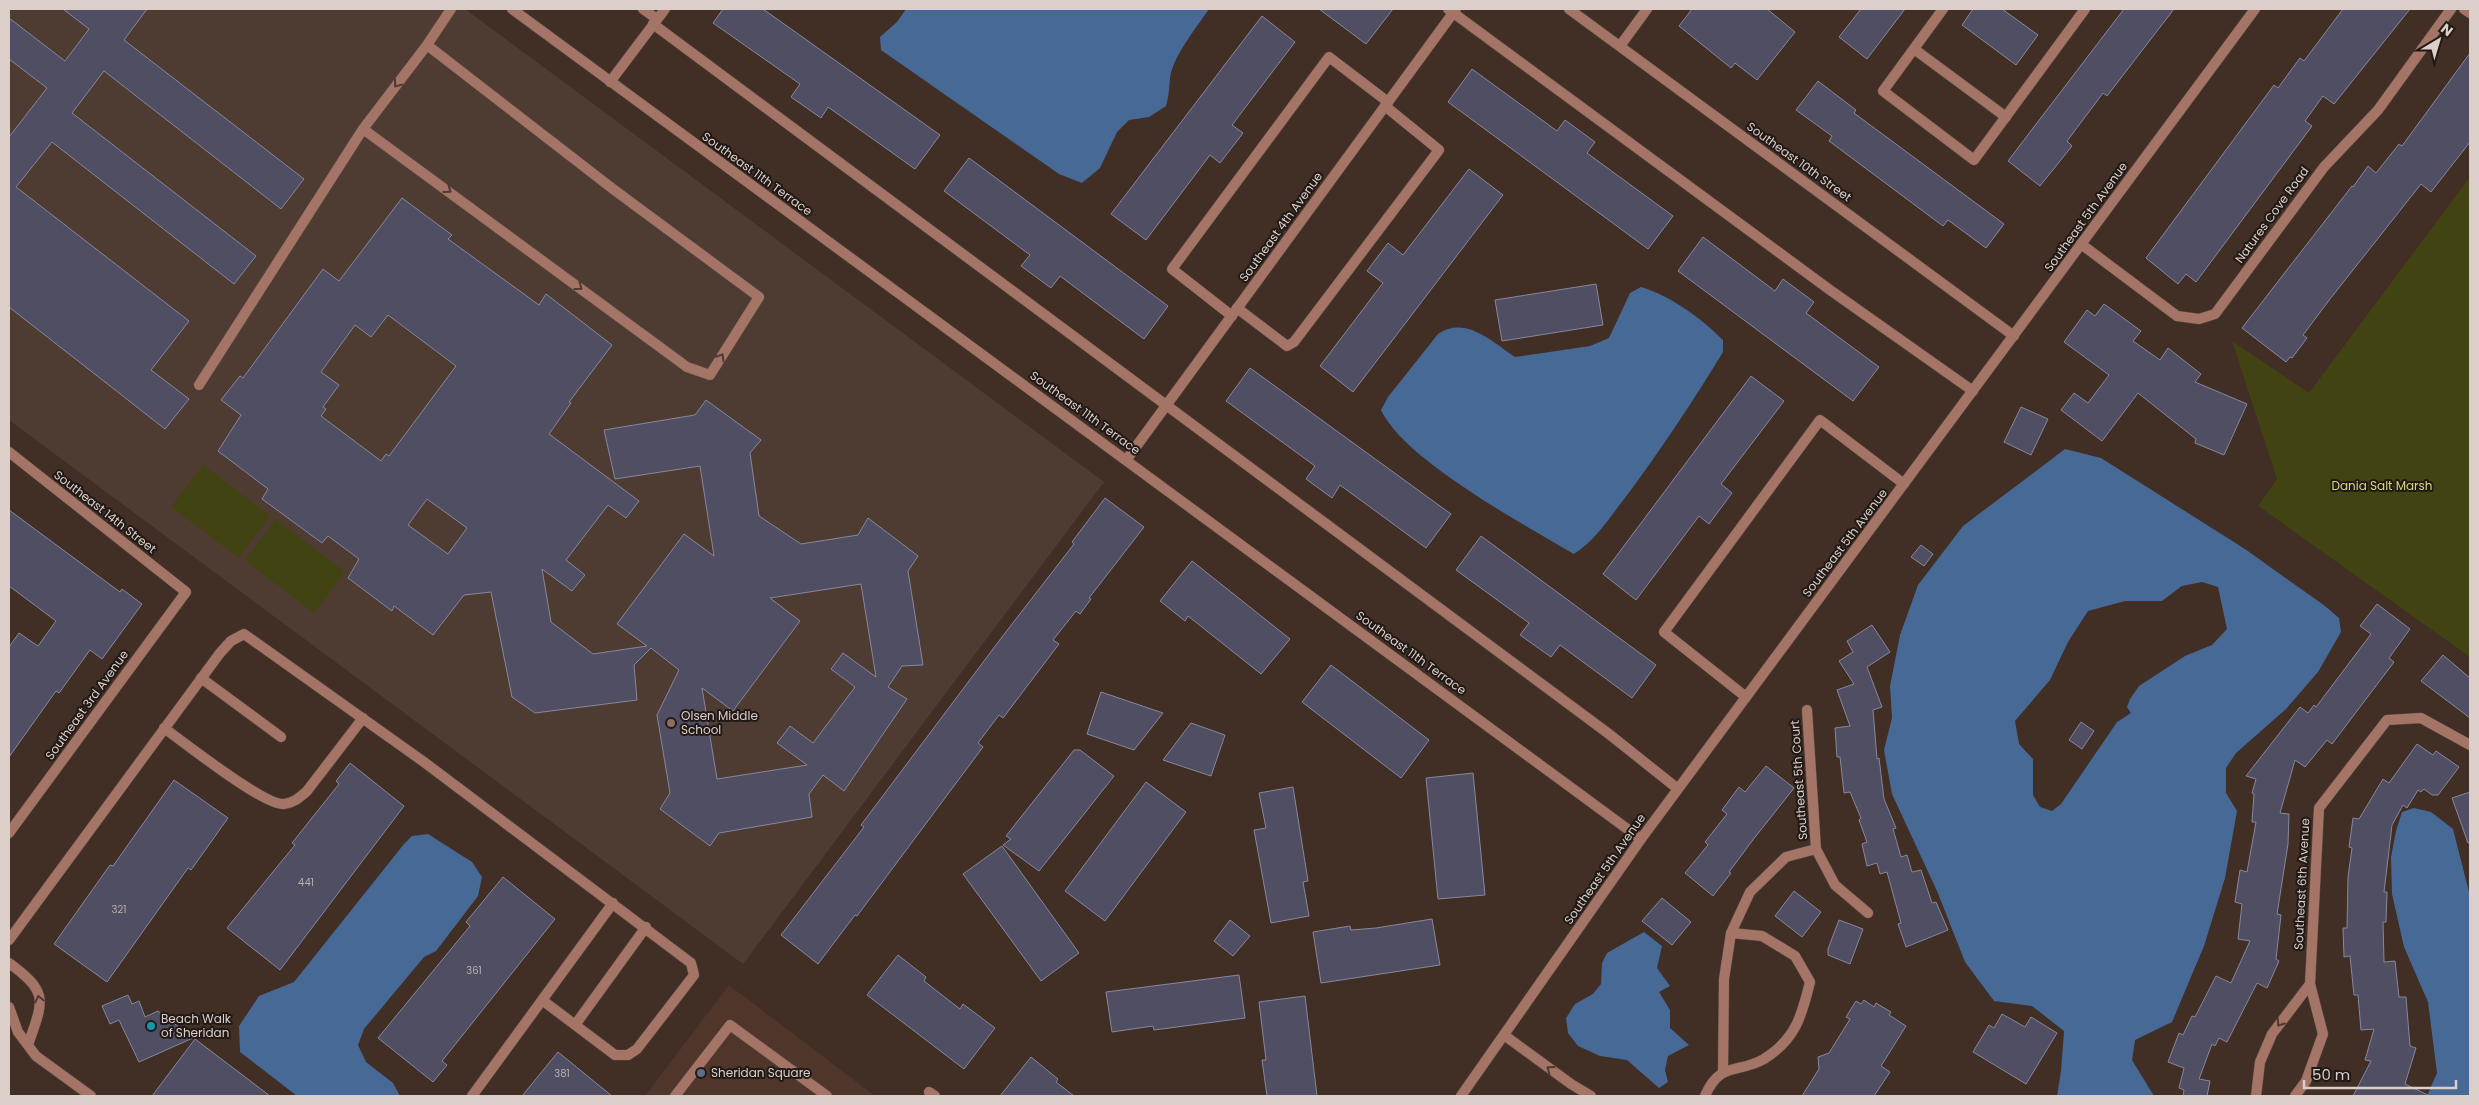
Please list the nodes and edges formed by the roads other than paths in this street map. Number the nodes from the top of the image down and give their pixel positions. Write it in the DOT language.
graph roads {
  1 [pos="451,9"];
  2 [pos="512,9"];
  3 [pos="643,9"];
  4 [pos="665,9"];
  5 [pos="1569,9"];
  6 [pos="1647,9"];
  7 [pos="1943,9"];
  8 [pos="2086,9"];
  9 [pos="2255,9"];
  10 [pos="2451,9"];
  11 [pos="2464,9"];
  12 [pos="1452,10"];
  13 [pos="2470,13"];
  14 [pos="655,22"];
  15 [pos="427,45"];
  16 [pos="1620,46"];
  17 [pos="1914,49"];
  18 [pos="610,82"];
  19 [pos="1387,104"];
  20 [pos="2006,117"];
  21 [pos="363,129"];
  22 [pos="2081,244"];
  23 [pos="1235,312"];
  24 [pos="2014,336"];
  25 [pos="199,385"];
  26 [pos="1973,391"];
  27 [pos="1166,406"];
  28 [pos="9,452"];
  29 [pos="1127,459"];
  30 [pos="1904,484"];
  31 [pos="186,592"];
  32 [pos="201,678"];
  33 [pos="1746,696"];
  34 [pos="1807,710"];
  35 [pos="363,718"];
  36 [pos="164,728"];
  37 [pos="281,737"];
  38 [pos="2470,745"];
  39 [pos="1678,789"];
  40 [pos="9,833"];
  41 [pos="1641,839"];
  42 [pos="1816,849"];
  43 [pos="613,903"];
  44 [pos="1868,913"];
  45 [pos="646,927"];
  46 [pos="1731,933"];
  47 [pos="9,940"];
  48 [pos="9,963"];
  49 [pos="2310,984"];
  50 [pos="542,1000"];
  51 [pos="9,1007"];
  52 [pos="575,1025"];
  53 [pos="1504,1035"];
  54 [pos="28,1045"];
  55 [pos="1722,1072"];
  56 [pos="1465,1095"];
  57 [pos="91,1096"];
  58 [pos="472,1096"];
  59 [pos="675,1096"];
  60 [pos="827,1096"];
  61 [pos="1591,1096"];
  62 [pos="1705,1096"];
  63 [pos="2256,1096"];
  64 [pos="2295,1096"];
  1 -- 15 [label="street"];
  2 -- 18 [label="street, Southeast 11th Terrace"];
  3 -- 14 [label="street"];
  4 -- 14 [label="street"];
  5 -- 16 [label="street, Southeast 10th Street"];
  6 -- 16 [label="street"];
  7 -- 17 [label="street"];
  8 -- 20 [label="street"];
  9 -- 22 [label="street, Southeast 5th Avenue"];
  10 -- 22 [label="street, Natures Cove Road"];
  11 -- 13 [label="street"];
  12 -- 19 [label="street, Southeast 4th Avenue"];
  12 -- 26 [label="street"];
  14 -- 18 [label="street"];
  14 -- 27 [label="street"];
  15 -- 21 [label="street, one-way"];
  21 -- 15 [label="street, one-way"];
  16 -- 24 [label="street, Southeast 10th Street"];
  17 -- 20 [label="street"];
  17 -- 20 [label="street"];
  18 -- 29 [label="street, Southeast 11th Terrace"];
  19 -- 23 [label="street, Southeast 4th Avenue"];
  19 -- 23 [label="street"];
  19 -- 23 [label="street"];
  21 -- 25 [label="street"];
  22 -- 24 [label="street, Southeast 5th Avenue"];
  23 -- 27 [label="street, Southeast 4th Avenue"];
  24 -- 26 [label="street, Southeast 5th Avenue"];
  26 -- 30 [label="street, Southeast 5th Avenue"];
  27 -- 29 [label="street, Southeast 4th Avenue"];
  27 -- 39 [label="street"];
  28 -- 31 [label="street, Southeast 14th Street"];
  29 -- 41 [label="street, Southeast 11th Terrace"];
  30 -- 33 [label="street, Southeast 5th Avenue"];
  30 -- 33 [label="street"];
  31 -- 40 [label="street, Southeast 3rd Avenue"];
  32 -- 35 [label="street"];
  32 -- 36 [label="street"];
  32 -- 37 [label="street"];
  33 -- 39 [label="street, Southeast 5th Avenue"];
  34 -- 42 [label="street, Southeast 5th Court"];
  35 -- 36 [label="street"];
  35 -- 43 [label="street"];
  36 -- 47 [label="street"];
  38 -- 49 [label="street, Southeast 6th Avenue"];
  39 -- 41 [label="street, Southeast 5th Avenue"];
  41 -- 53 [label="street, Southeast 5th Avenue"];
  42 -- 44 [label="street, Southeast 5th Court"];
  42 -- 46 [label="street, Southeast 5th Court"];
  43 -- 45 [label="street"];
  43 -- 50 [label="street"];
  45 -- 52 [label="street"];
  45 -- 52 [label="street"];
  46 -- 55 [label="street, Southeast 5th Court"];
  46 -- 55 [label="street"];
  54 -- 48 [label="street, one-way"];
  49 -- 63 [label="street, one-way"];
  49 -- 64 [label="street, Southeast 6th Avenue"];
  50 -- 52 [label="street"];
  50 -- 58 [label="street"];
  51 -- 54 [label="street"];
  53 -- 56 [label="street, Southeast 5th Avenue"];
  61 -- 53 [label="street, one-way"];
  54 -- 57 [label="street"];
  55 -- 62 [label="street"];
  59 -- 60 [label="street"];
}
